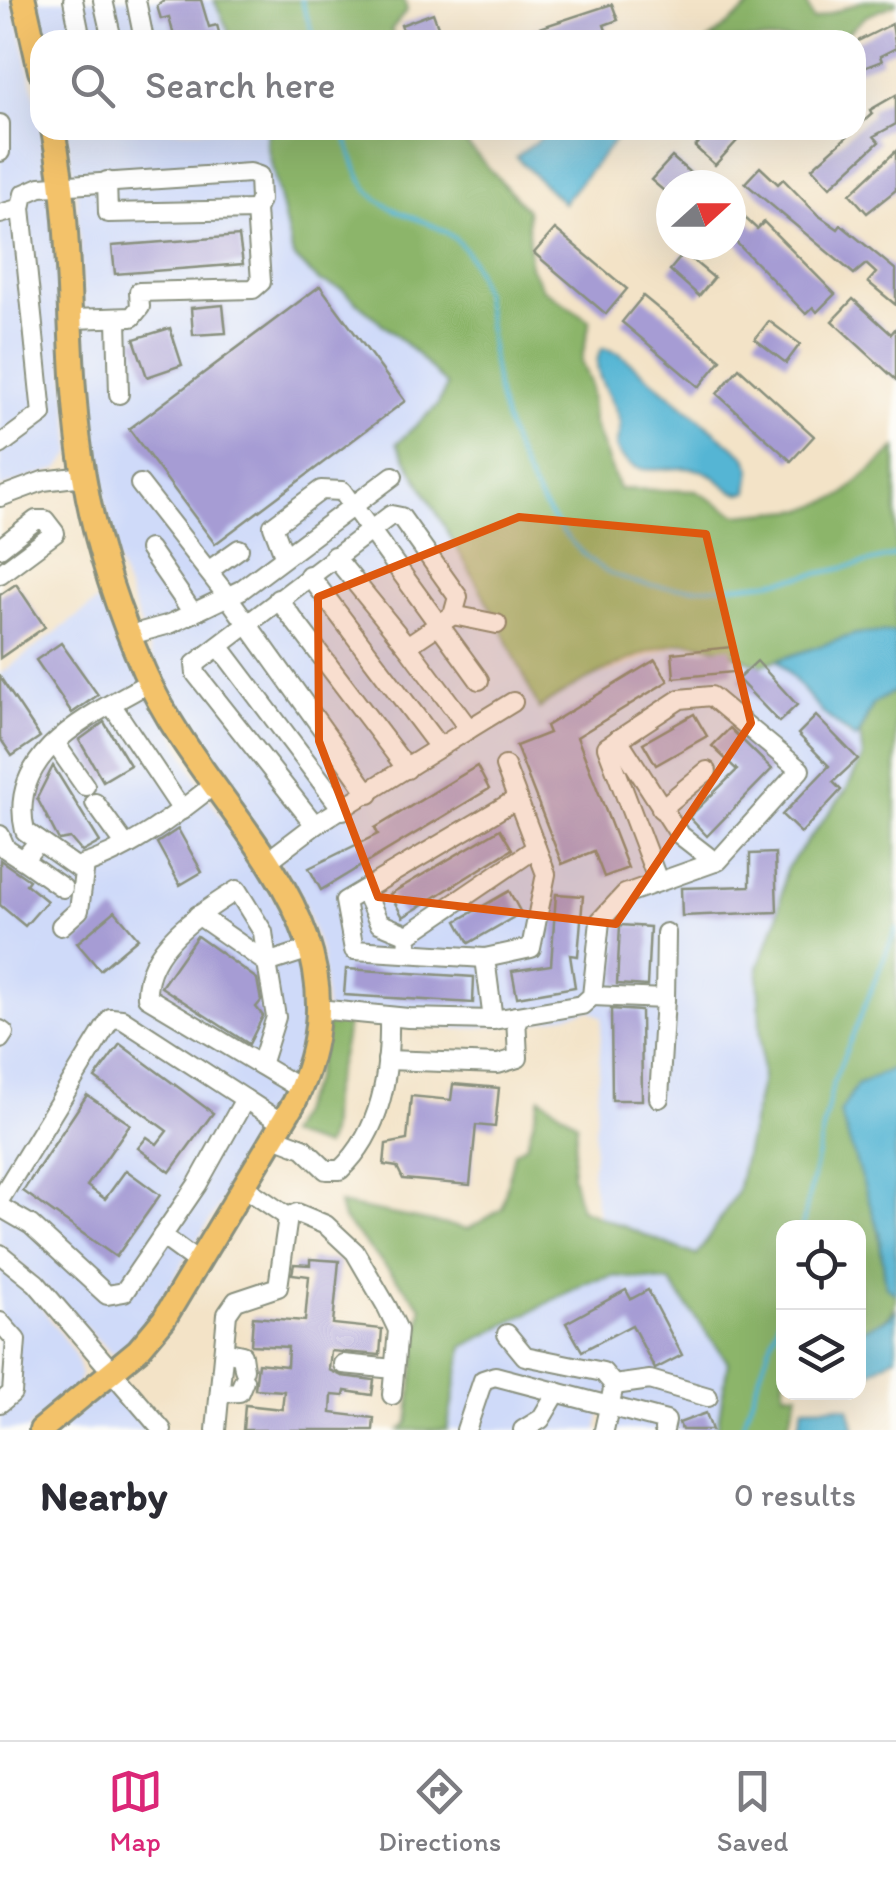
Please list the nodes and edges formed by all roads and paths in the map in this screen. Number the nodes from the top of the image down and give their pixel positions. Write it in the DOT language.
graph roads {
  1 [pos="24,0"];
  2 [pos="72,0"];
  3 [pos="103,0"];
  4 [pos="136,0"];
  5 [pos="31,30"];
  6 [pos="79,30"];
  7 [pos="110,30"];
  8 [pos="142,30"];
  9 [pos="0,124"];
  10 [pos="55,140"];
  11 [pos="0,152"];
  12 [pos="107,181"];
  13 [pos="64,184"];
  14 [pos="21,208"];
  15 [pos="256,210"];
  16 [pos="0,214"];
  17 [pos="73,319"];
  18 [pos="116,320"];
  19 [pos="119,394"];
  20 [pos="0,445"];
  21 [pos="84,476"];
  22 [pos="393,476"];
  23 [pos="140,484"];
  24 [pos="0,497"];
  25 [pos="352,505"];
  26 [pos="369,528"];
  27 [pos="0,548"];
  28 [pos="149,549"];
  29 [pos="238,550"];
  30 [pos="284,556"];
  31 [pos="334,556"];
  32 [pos="6,570"];
  33 [pos="208,572"];
  34 [pos="309,575"];
  35 [pos="228,597"];
  36 [pos="278,599"];
  37 [pos="193,613"];
  38 [pos="445,619"];
  39 [pos="247,624"];
  40 [pos="497,624"];
  41 [pos="130,636"];
  42 [pos="218,646"];
  43 [pos="408,646"];
  44 [pos="479,680"];
  45 [pos="150,682"];
  46 [pos="513,702"];
  47 [pos="111,704"];
  48 [pos="469,729"];
  49 [pos="618,739"];
  50 [pos="55,743"];
  51 [pos="439,748"];
  52 [pos="505,766"];
  53 [pos="407,768"];
  54 [pos="706,771"];
  55 [pos="85,786"];
  56 [pos="211,787"];
  57 [pos="369,794"];
  58 [pos="517,799"];
  59 [pos="95,804"];
  60 [pos="661,809"];
  61 [pos="182,810"];
  62 [pos="343,810"];
  63 [pos="314,825"];
  64 [pos="0,835"];
  65 [pos="39,841"];
  66 [pos="126,846"];
  67 [pos="536,848"];
  68 [pos="23,860"];
  69 [pos="269,860"];
  70 [pos="715,862"];
  71 [pos="85,864"];
  72 [pos="658,881"];
  73 [pos="63,888"];
  74 [pos="364,890"];
  75 [pos="198,915"];
  76 [pos="61,926"];
  77 [pos="666,933"];
  78 [pos="408,944"];
  79 [pos="310,949"];
  80 [pos="485,958"];
  81 [pos="267,963"];
  82 [pos="592,996"];
  83 [pos="665,999"];
  84 [pos="318,1009"];
  85 [pos="389,1016"];
  86 [pos="516,1016"];
  87 [pos="493,1020"];
  88 [pos="0,1030"];
  89 [pos="0,1038"];
  90 [pos="387,1060"];
  91 [pos="261,1065"];
  92 [pos="300,1089"];
  93 [pos="659,1098"];
  94 [pos="245,1099"];
  95 [pos="278,1130"];
  96 [pos="244,1187"];
  97 [pos="3,1206"];
  98 [pos="288,1217"];
  99 [pos="0,1230"];
  100 [pos="162,1236"];
  101 [pos="0,1254"];
  102 [pos="198,1262"];
  103 [pos="0,1322"];
  104 [pos="507,1334"];
  105 [pos="224,1350"];
  106 [pos="343,1364"];
  107 [pos="394,1369"];
  108 [pos="112,1372"];
  109 [pos="614,1385"];
  110 [pos="557,1392"];
  111 [pos="221,1393"];
  112 [pos="392,1395"];
  113 [pos="708,1397"];
  114 [pos="0,1403"];
  115 [pos="608,1405"];
  116 [pos="41,1430"];
  117 [pos="162,1430"];
  118 [pos="216,1430"];
  119 [pos="466,1430"];
  120 [pos="523,1430"];
  121 [pos="604,1430"];
  122 [pos="664,1430"];
  1 -- 5 [label="main road"];
  2 -- 6 [label="street"];
  3 -- 7 [label="street"];
  4 -- 8 [label="street"];
  9 -- 11 [label="street"];
  10 -- 13 [label="main road"];
  12 -- 13 [label="street"];
  12 -- 15 [label="street"];
  12 -- 15 [label="street"];
  13 -- 14 [label="street"];
  13 -- 17 [label="main road"];
  14 -- 16 [label="street"];
  14 -- 20 [label="street"];
  15 -- 18 [label="street"];
  17 -- 18 [label="street"];
  17 -- 21 [label="main road"];
  18 -- 19 [label="street"];
  21 -- 24 [label="street"];
  21 -- 41 [label="main road"];
  22 -- 25 [label="street"];
  23 -- 33 [label="street"];
  25 -- 26 [label="street"];
  25 -- 30 [label="street"];
  25 -- 30 [label="street"];
  26 -- 31 [label="street"];
  26 -- 38 [label="street"];
  26 -- 38 [label="street"];
  27 -- 32 [label="street"];
  27 -- 32 [label="street"];
  28 -- 37 [label="street"];
  29 -- 33 [label="street"];
  30 -- 35 [label="street"];
  31 -- 34 [label="street"];
  31 -- 43 [label="street"];
  33 -- 35 [label="street"];
  34 -- 36 [label="street"];
  34 -- 51 [label="street"];
  35 -- 37 [label="street"];
  35 -- 39 [label="street"];
  36 -- 39 [label="street"];
  36 -- 53 [label="street"];
  37 -- 41 [label="street"];
  38 -- 40 [label="street"];
  38 -- 43 [label="street"];
  38 -- 44 [label="street"];
  39 -- 42 [label="street"];
  39 -- 57 [label="street"];
  41 -- 45 [label="main road"];
  42 -- 62 [label="street"];
  42 -- 63 [label="street"];
  43 -- 48 [label="street"];
  45 -- 47 [label="street"];
  45 -- 56 [label="main road"];
  46 -- 48 [label="street"];
  47 -- 50 [label="street"];
  47 -- 61 [label="street"];
  48 -- 51 [label="street"];
  49 -- 60 [label="street"];
  49 -- 70 [label="street"];
  49 -- 72 [label="street"];
  50 -- 55 [label="street"];
  50 -- 65 [label="street"];
  51 -- 53 [label="street"];
  52 -- 58 [label="street"];
  53 -- 57 [label="street"];
  54 -- 60 [label="street"];
  56 -- 61 [label="street"];
  56 -- 69 [label="main road"];
  57 -- 62 [label="street"];
  58 -- 67 [label="street"];
  58 -- 74 [label="street"];
  59 -- 66 [label="street"];
  60 -- 70 [label="street"];
  61 -- 66 [label="street"];
  62 -- 63 [label="street"];
  63 -- 69 [label="street"];
  64 -- 68 [label="street"];
  65 -- 68 [label="street"];
  65 -- 71 [label="street"];
  66 -- 71 [label="street"];
  67 -- 78 [label="street"];
  67 -- 80 [label="street"];
  68 -- 73 [label="street"];
  69 -- 79 [label="main road"];
  70 -- 72 [label="street"];
  71 -- 76 [label="street"];
  72 -- 82 [label="street"];
  74 -- 78 [label="street"];
  74 -- 78 [label="street"];
  75 -- 81 [label="street"];
  75 -- 81 [label="street"];
  75 -- 91 [label="street"];
  77 -- 83 [label="street"];
  78 -- 80 [label="street"];
  79 -- 81 [label="street"];
  79 -- 84 [label="main road"];
  80 -- 87 [label="street"];
  81 -- 91 [label="street"];
  82 -- 83 [label="street"];
  82 -- 86 [label="street"];
  83 -- 93 [label="street"];
  84 -- 85 [label="street"];
  84 -- 92 [label="main road"];
  85 -- 87 [label="street"];
  85 -- 90 [label="street"];
  86 -- 87 [label="street"];
  86 -- 90 [label="street"];
  88 -- 89 [label="street"];
  90 -- 95 [label="street"];
  91 -- 92 [label="street"];
  92 -- 95 [label="main road"];
  94 -- 95 [label="street"];
  94 -- 97 [label="street"];
  94 -- 100 [label="street"];
  95 -- 96 [label="main road"];
  96 -- 98 [label="street"];
  96 -- 102 [label="main road"];
  97 -- 99 [label="street"];
  97 -- 100 [label="street"];
  98 -- 105 [label="street"];
  98 -- 107 [label="street"];
  100 -- 102 [label="street"];
  101 -- 108 [label="street"];
  102 -- 108 [label="main road"];
  103 -- 114 [label="street"];
  104 -- 109 [label="street"];
  105 -- 111 [label="street"];
  105 -- 111 [label="street"];
  106 -- 107 [label="street"];
  107 -- 112 [label="street"];
  108 -- 116 [label="main road"];
  108 -- 117 [label="street"];
  109 -- 113 [label="street"];
  109 -- 115 [label="street"];
  110 -- 115 [label="street"];
  110 -- 119 [label="street"];
  110 -- 120 [label="street"];
  111 -- 118 [label="street"];
  115 -- 121 [label="street"];
  115 -- 122 [label="street"];
}
